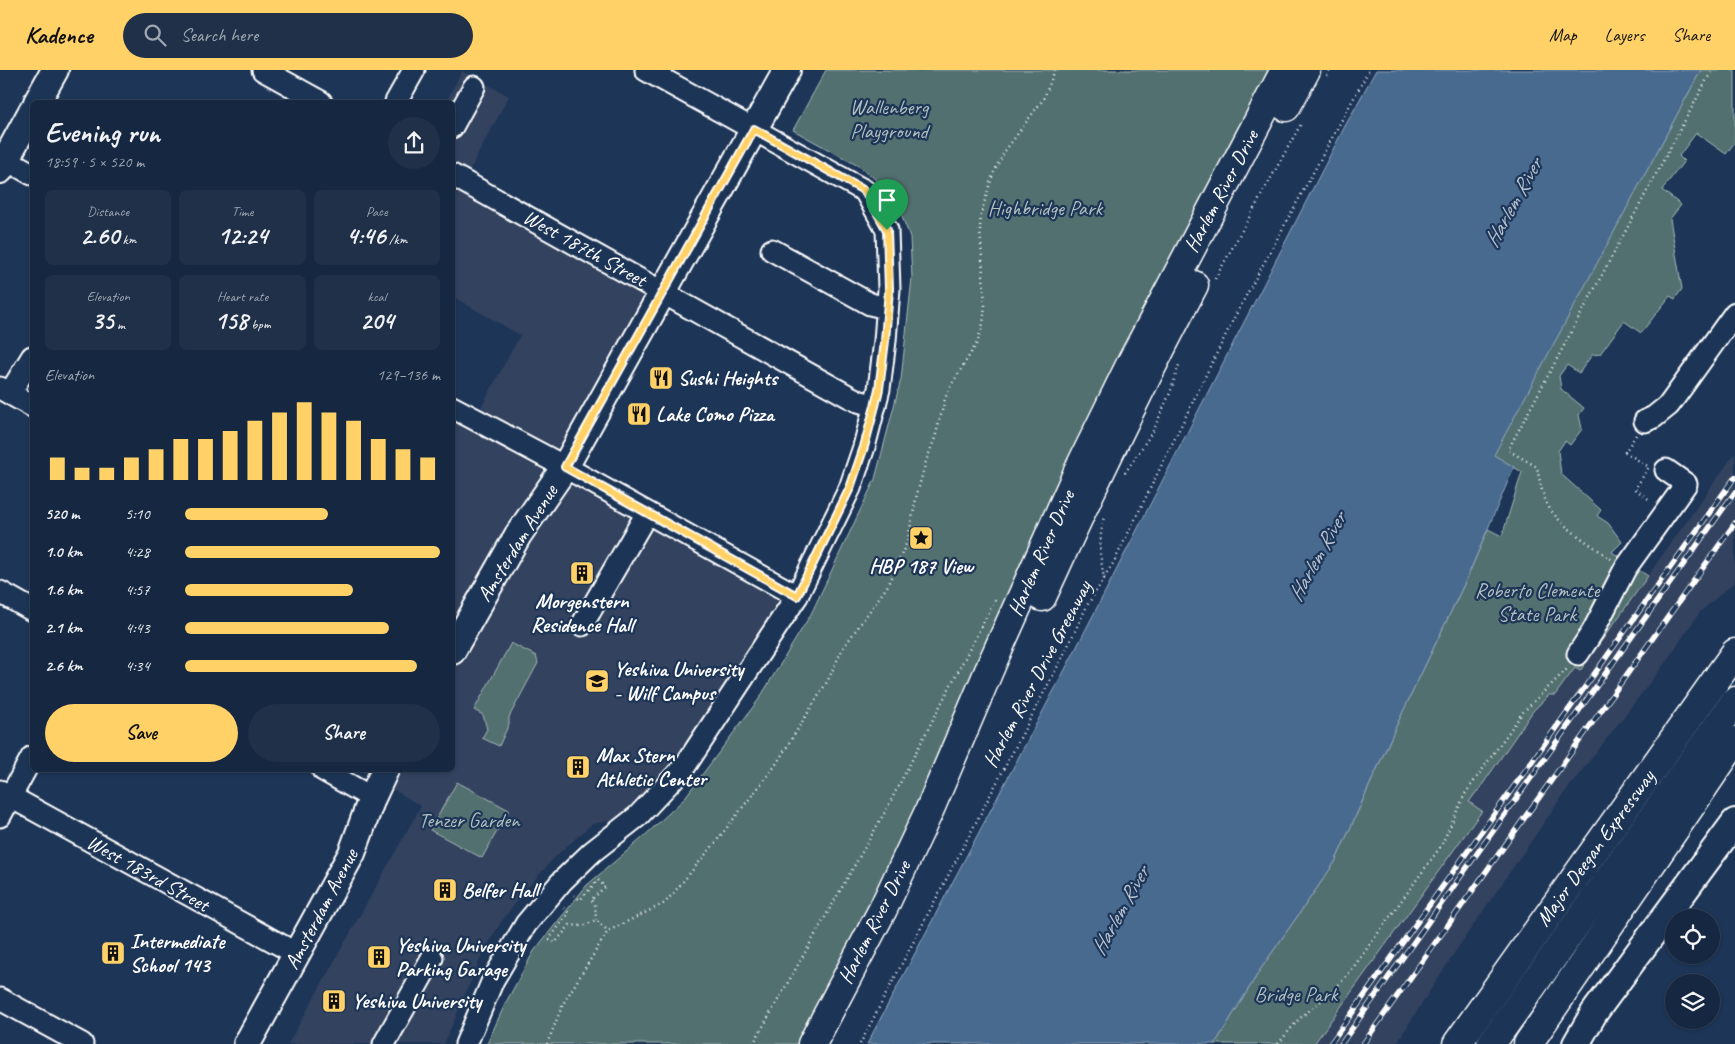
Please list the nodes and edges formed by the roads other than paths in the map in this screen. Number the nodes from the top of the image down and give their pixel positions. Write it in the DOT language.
graph roads {
  1 [pos="55,70"];
  2 [pos="263,70"];
  3 [pos="414,70"];
  4 [pos="646,70"];
  5 [pos="787,70"];
  6 [pos="1285,70"];
  7 [pos="1316,74"];
  8 [pos="474,87"];
  9 [pos="38,100"];
  10 [pos="317,100"];
  11 [pos="397,100"];
  12 [pos="30,114"];
  13 [pos="455,122"];
  14 [pos="754,129"];
  15 [pos="2,161"];
  16 [pos="30,173"];
  17 [pos="455,177"];
  18 [pos="774,247"];
  19 [pos="663,292"];
  20 [pos="888,304"];
  21 [pos="1735,313"];
  22 [pos="30,360"];
  23 [pos="5,391"];
  24 [pos="30,405"];
  25 [pos="875,406"];
  26 [pos="455,409"];
  27 [pos="1645,421"];
  28 [pos="565,467"];
  29 [pos="1666,470"];
  30 [pos="647,513"];
  31 [pos="0,592"];
  32 [pos="797,596"];
  33 [pos="30,609"];
  34 [pos="582,625"];
  35 [pos="455,640"];
  36 [pos="1735,653"];
  37 [pos="1578,654"];
  38 [pos="1735,701"];
  39 [pos="1735,741"];
  40 [pos="30,760"];
  41 [pos="326,772"];
  42 [pos="384,772"];
  43 [pos="5,794"];
  44 [pos="372,798"];
  45 [pos="0,816"];
  46 [pos="1735,822"];
  47 [pos="1629,896"];
  48 [pos="297,954"];
  49 [pos="432,958"];
  50 [pos="0,998"];
  51 [pos="82,1044"];
  52 [pos="247,1044"];
  53 [pos="384,1044"];
  54 [pos="466,1044"];
  55 [pos="812,1044"];
  56 [pos="833,1044"];
  57 [pos="1457,1044"];
  58 [pos="1491,1044"];
  59 [pos="1528,1044"];
  60 [pos="1540,1044"];
  61 [pos="1576,1044"];
  1 -- 9 [label="main road"];
  2 -- 10 [label="street"];
  3 -- 11 [label="street"];
  4 -- 14 [label="street"];
  5 -- 14 [label="main road, Amsterdam Avenue"];
  6 -- 55 [label="highway, Harlem River Drive"];
  7 -- 56 [label="highway, Harlem River Drive"];
  8 -- 13 [label="street"];
  12 -- 15 [label="main road"];
  14 -- 19 [label="main road, Amsterdam Avenue"];
  14 -- 20 [label="street"];
  15 -- 16 [label="street"];
  17 -- 19 [label="street, West 187th Street"];
  18 -- 20 [label="street"];
  19 -- 25 [label="street, West 187th Street"];
  19 -- 28 [label="main road, Amsterdam Avenue"];
  20 -- 25 [label="street"];
  21 -- 27 [label="street"];
  22 -- 23 [label="street"];
  23 -- 24 [label="street"];
  25 -- 32 [label="street"];
  26 -- 28 [label="street"];
  28 -- 30 [label="street"];
  28 -- 35 [label="main road, Amsterdam Avenue"];
  29 -- 37 [label="street"];
  30 -- 32 [label="street"];
  30 -- 34 [label="street"];
  31 -- 33 [label="street"];
  32 -- 54 [label="street"];
  36 -- 57 [label="highway, Major Deegan Expressway"];
  38 -- 58 [label="highway, Major Deegan Expressway"];
  39 -- 47 [label="highway"];
  40 -- 43 [label="street"];
  41 -- 44 [label="street"];
  42 -- 44 [label="main road, Amsterdam Avenue"];
  43 -- 45 [label="street"];
  43 -- 48 [label="street, West 183rd Street"];
  44 -- 48 [label="main road, Amsterdam Avenue"];
  46 -- 61 [label="main road"];
  47 -- 59 [label="highway"];
  47 -- 60 [label="highway"];
  48 -- 52 [label="main road, Amsterdam Avenue"];
  49 -- 53 [label="street"];
  50 -- 51 [label="street"];
}
